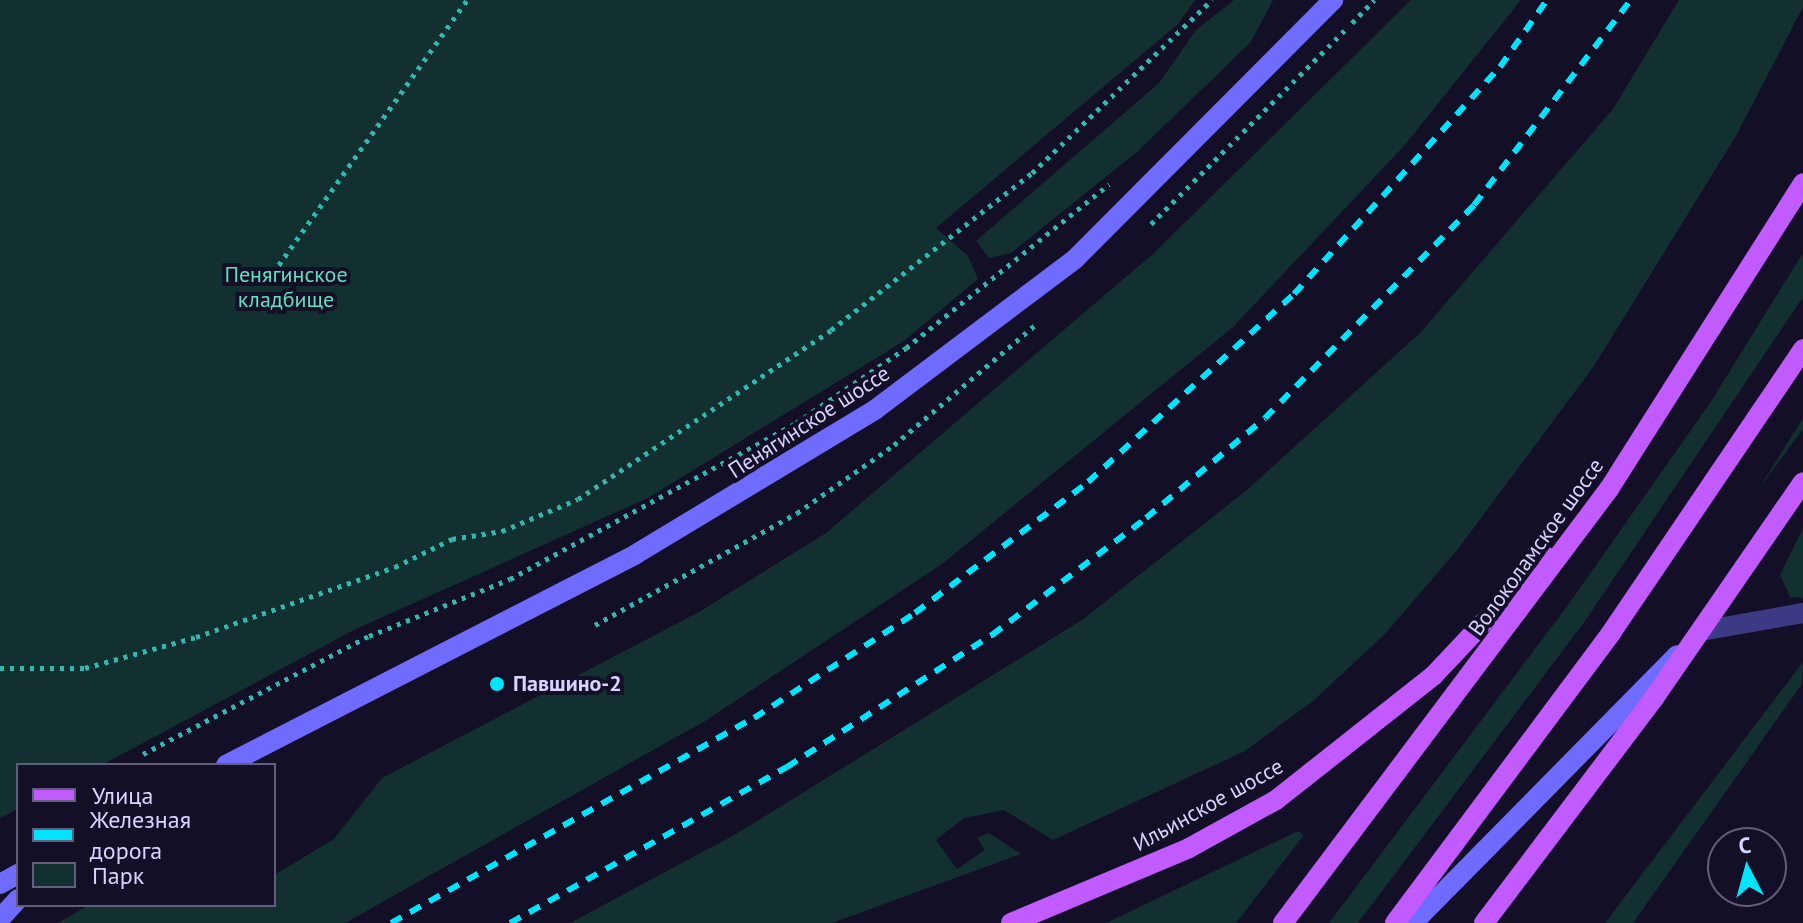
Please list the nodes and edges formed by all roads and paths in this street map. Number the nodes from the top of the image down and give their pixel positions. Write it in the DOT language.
graph roads {
  1 [pos="467,0"];
  2 [pos="1212,0"];
  3 [pos="1333,0"];
  4 [pos="1121,173"];
  5 [pos="1803,183"];
  6 [pos="273,273"];
  7 [pos="1803,349"];
  8 [pos="1803,482"];
  9 [pos="1609,489"];
  10 [pos="1803,613"];
  11 [pos="1701,631"];
  12 [pos="0,668"];
  13 [pos="143,754"];
  14 [pos="230,763"];
  15 [pos="16,901"];
  16 [pos="0,919"];
  17 [pos="1011,923"];
  18 [pos="1283,923"];
  19 [pos="1395,923"];
  20 [pos="1413,923"];
  21 [pos="1484,923"];
  1 -- 6 [label="path"];
  2 -- 12 [label="path"];
  3 -- 14 [label="main road, Пенягинское шоссе"];
  4 -- 13 [label="path"];
  5 -- 9 [label="main road, Волоколамское шоссе"];
  7 -- 19 [label="main road"];
  8 -- 11 [label="main road"];
  9 -- 17 [label="main road, Ильинское шоссе"];
  9 -- 18 [label="main road, Волоколамское шоссе"];
  10 -- 11 [label="lane"];
  11 -- 20 [label="main road"];
  11 -- 21 [label="main road"];
  15 -- 16 [label="main road"];
}
